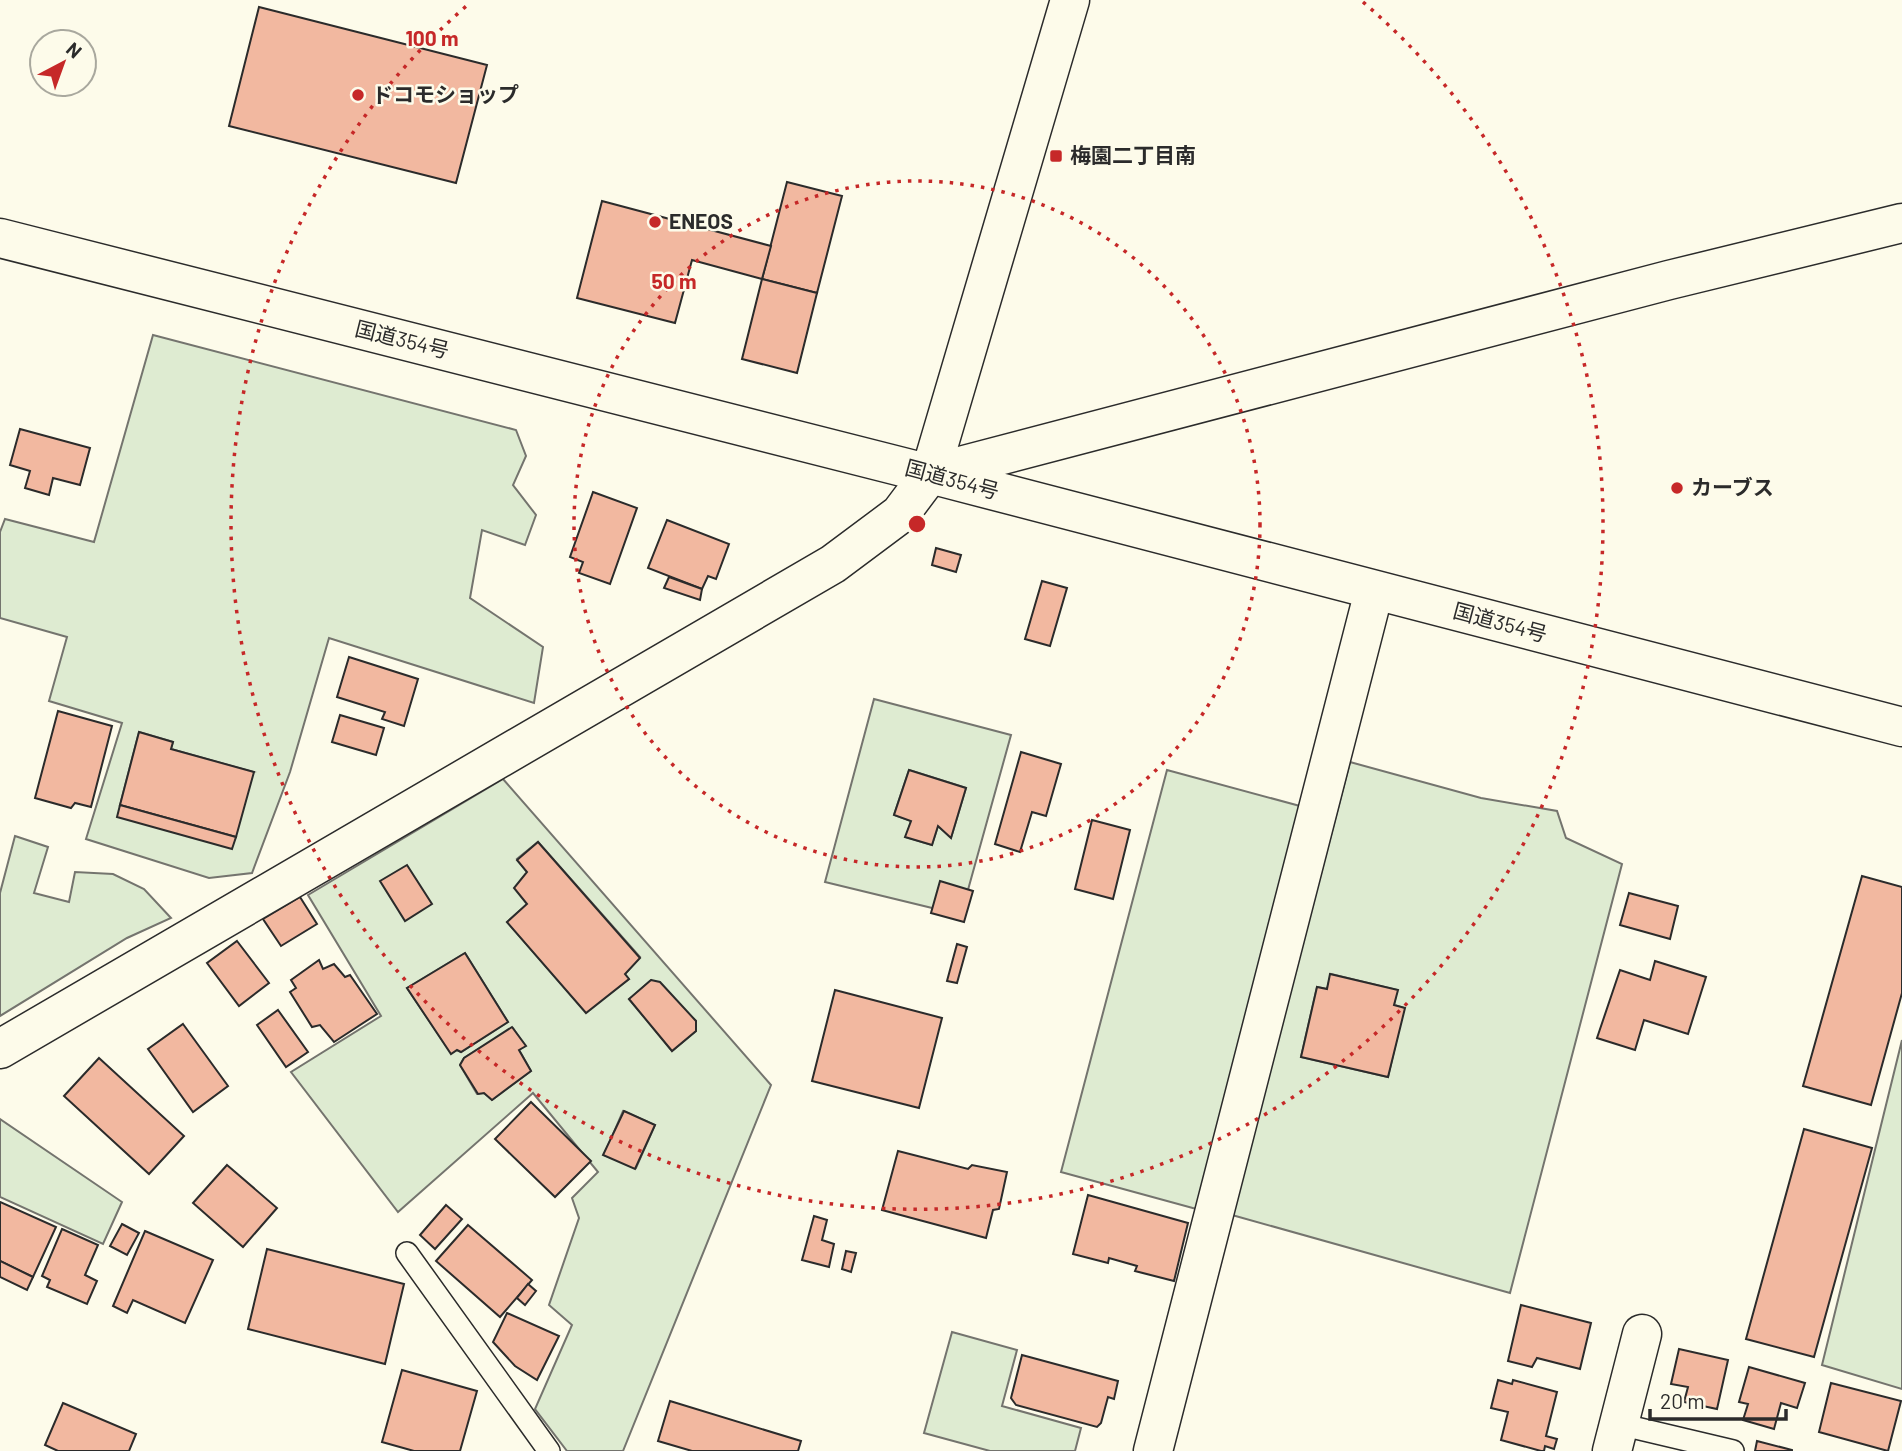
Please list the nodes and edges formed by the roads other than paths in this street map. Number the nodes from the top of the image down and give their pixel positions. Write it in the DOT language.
graph roads {
  1 [pos="1070,0"];
  2 [pos="1902,223"];
  3 [pos="0,238"];
  4 [pos="930,474"];
  5 [pos="1374,591"];
  6 [pos="1902,727"];
  7 [pos="0,1049"];
  8 [pos="407,1254"];
  9 [pos="1642,1334"];
  10 [pos="1616,1438"];
  11 [pos="549,1451"];
  12 [pos="1153,1451"];
  13 [pos="1733,1451"];
  1 -- 4 [label="main road"];
  2 -- 4 [label="main road"];
  3 -- 4 [label="main road, 国道354号"];
  4 -- 5 [label="main road, 国道354号"];
  4 -- 7 [label="main road"];
  5 -- 6 [label="main road, 国道354号"];
  5 -- 12 [label="main road"];
  8 -- 11 [label="lane"];
  9 -- 10 [label="main road"];
  10 -- 13 [label="lane"];
}
